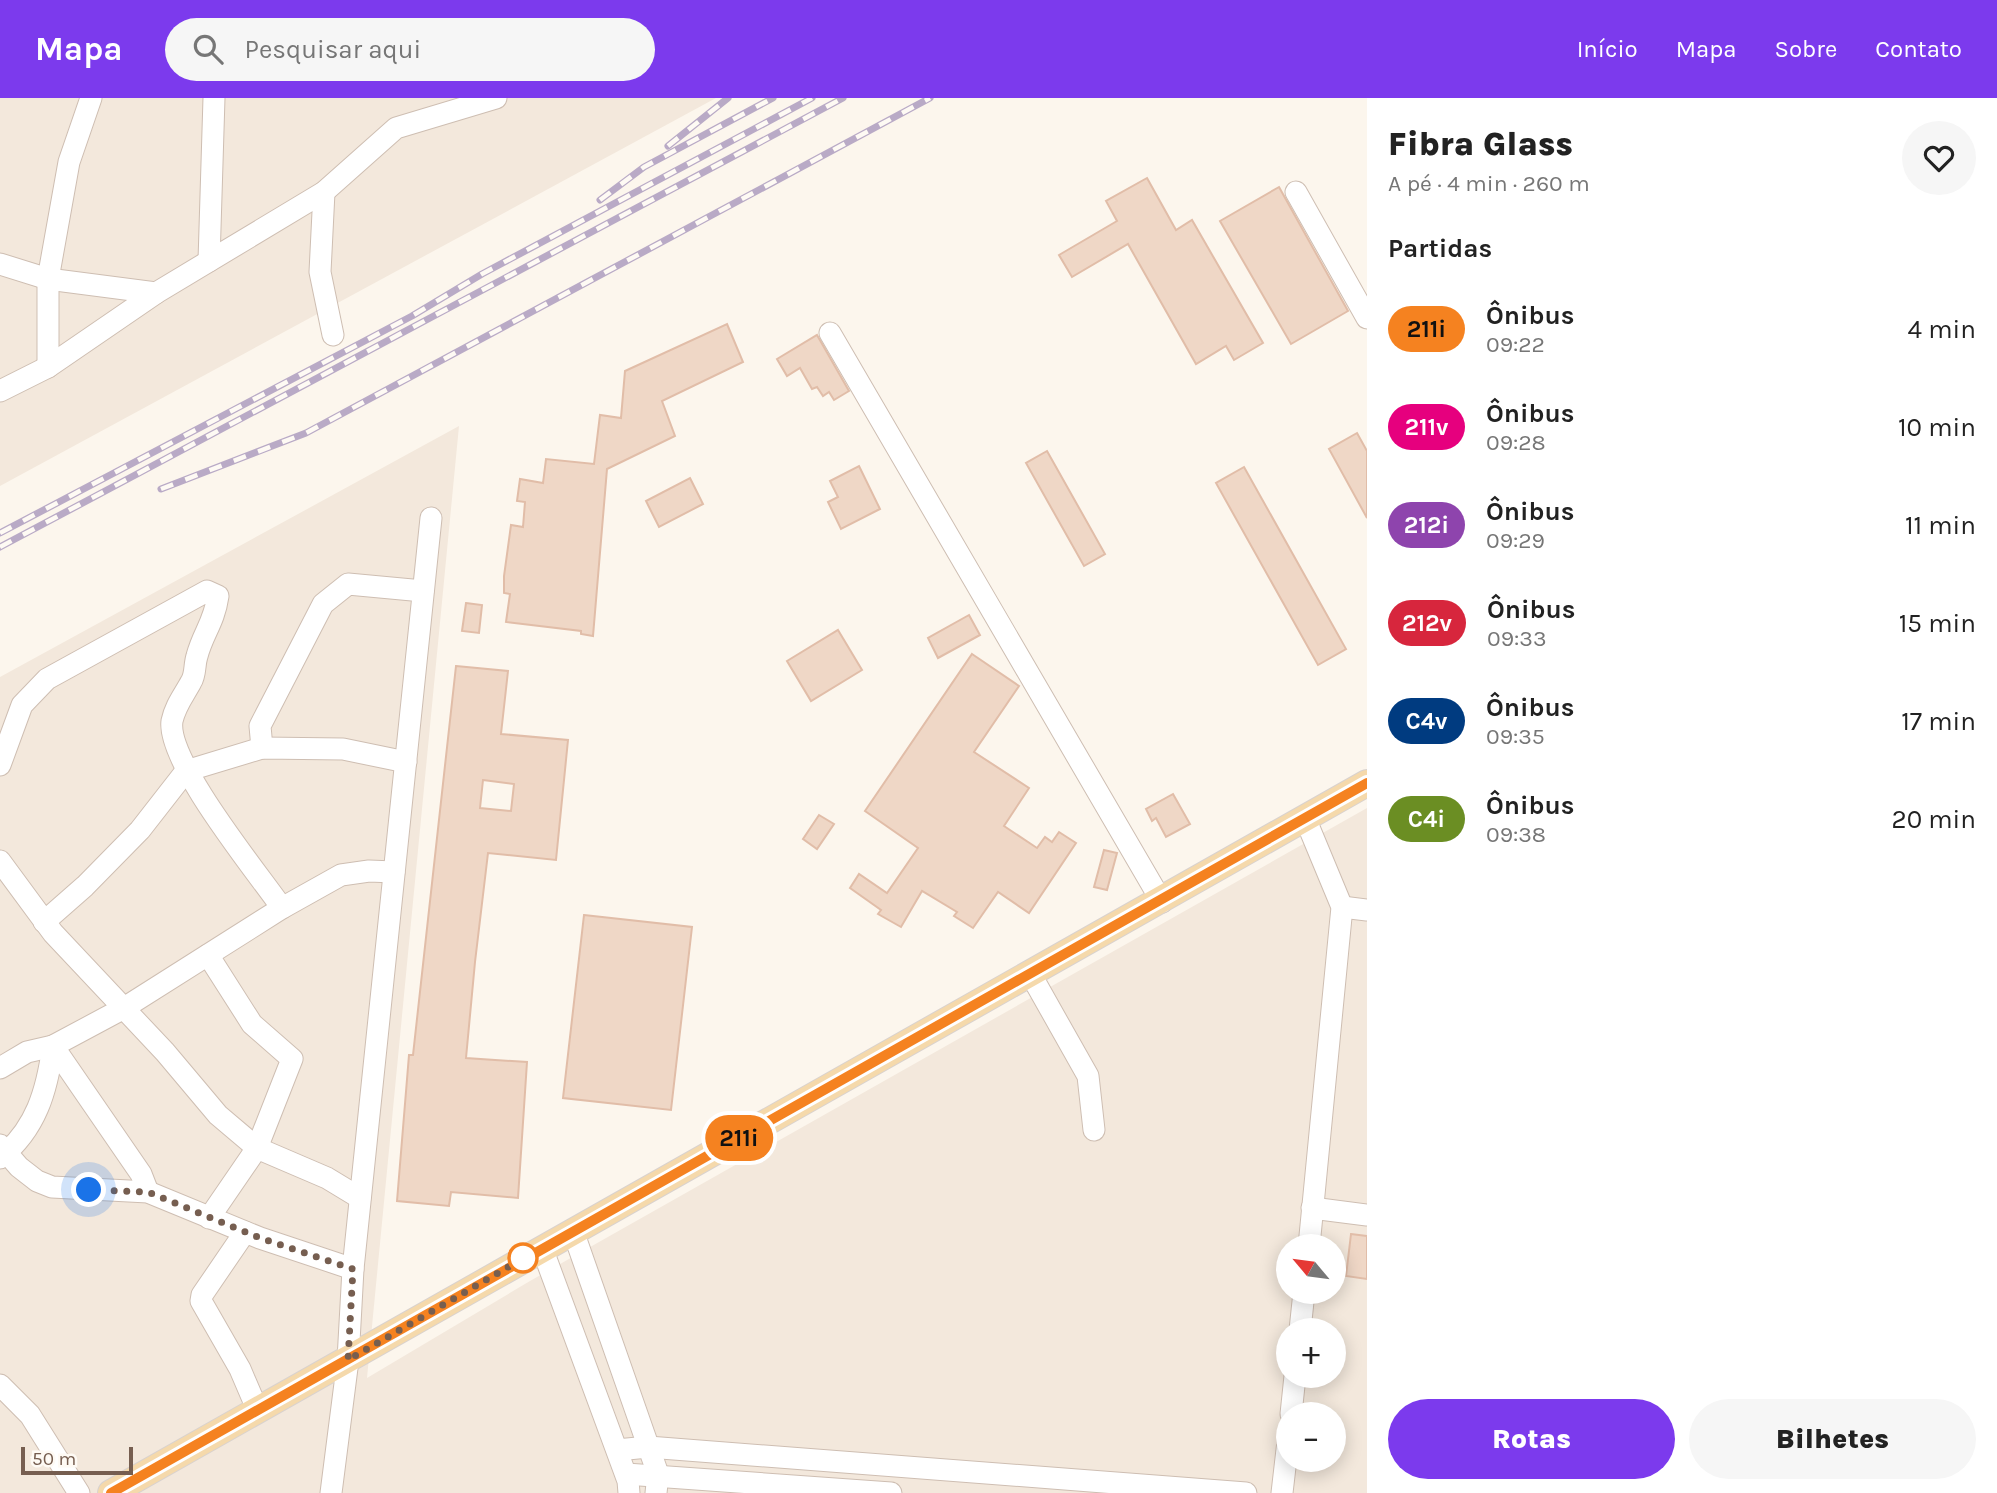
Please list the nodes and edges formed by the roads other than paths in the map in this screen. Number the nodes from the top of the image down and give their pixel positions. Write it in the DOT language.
graph roads {
  1 [pos="91,98"];
  2 [pos="214,98"];
  3 [pos="496,98"];
  4 [pos="324,192"];
  5 [pos="1296,192"];
  6 [pos="209,261"];
  7 [pos="0,264"];
  8 [pos="48,279"];
  9 [pos="156,293"];
  10 [pos="1367,318"];
  11 [pos="830,332"];
  12 [pos="333,335"];
  13 [pos="48,367"];
  14 [pos="0,391"];
  15 [pos="431,518"];
  16 [pos="424,591"];
  17 [pos="261,748"];
  18 [pos="406,762"];
  19 [pos="0,765"];
  20 [pos="186,771"];
  21 [pos="1367,783"];
  22 [pos="1305,818"];
  23 [pos="0,861"];
  24 [pos="394,872"];
  25 [pos="1162,902"];
  26 [pos="1342,907"];
  27 [pos="282,908"];
  28 [pos="1367,910"];
  29 [pos="44,922"];
  30 [pos="208,955"];
  31 [pos="1031,975"];
  32 [pos="124,1008"];
  33 [pos="53,1046"];
  34 [pos="0,1068"];
  35 [pos="1094,1130"];
  36 [pos="257,1148"];
  37 [pos="2,1152"];
  38 [pos="148,1192"];
  39 [pos="360,1198"];
  40 [pos="1312,1208"];
  41 [pos="1367,1215"];
  42 [pos="209,1218"];
  43 [pos="573,1231"];
  44 [pos="245,1232"];
  45 [pos="1309,1234"];
  46 [pos="542,1248"];
  47 [pos="353,1269"];
  48 [pos="348,1360"];
  49 [pos="0,1385"];
  50 [pos="258,1411"];
  51 [pos="648,1447"];
  52 [pos="617,1450"];
  53 [pos="1284,1472"];
  54 [pos="628,1483"];
  55 [pos="657,1483"];
  56 [pos="79,1493"];
  57 [pos="111,1493"];
  58 [pos="331,1493"];
  59 [pos="891,1493"];
  60 [pos="1246,1493"];
  61 [pos="1282,1493"];
  1 -- 8 [label="street"];
  2 -- 6 [label="street"];
  3 -- 4 [label="street"];
  4 -- 6 [label="street"];
  4 -- 12 [label="street"];
  5 -- 10 [label="street"];
  6 -- 9 [label="street"];
  7 -- 8 [label="street"];
  8 -- 9 [label="street"];
  8 -- 13 [label="street"];
  9 -- 13 [label="street"];
  11 -- 25 [label="street"];
  13 -- 14 [label="street"];
  15 -- 16 [label="street"];
  16 -- 17 [label="street"];
  16 -- 18 [label="street"];
  17 -- 18 [label="street"];
  17 -- 20 [label="street"];
  18 -- 24 [label="street"];
  19 -- 20 [label="street"];
  20 -- 27 [label="street"];
  20 -- 29 [label="street"];
  21 -- 22 [label="main road"];
  22 -- 25 [label="main road"];
  22 -- 26 [label="street"];
  23 -- 29 [label="street"];
  24 -- 27 [label="street"];
  24 -- 39 [label="street"];
  25 -- 31 [label="main road"];
  26 -- 28 [label="street"];
  26 -- 40 [label="street"];
  27 -- 30 [label="street"];
  29 -- 32 [label="street"];
  30 -- 32 [label="street"];
  30 -- 36 [label="street"];
  31 -- 35 [label="street"];
  31 -- 43 [label="main road"];
  32 -- 33 [label="street"];
  32 -- 36 [label="street"];
  33 -- 34 [label="street"];
  33 -- 37 [label="street"];
  33 -- 38 [label="street"];
  36 -- 39 [label="street"];
  36 -- 42 [label="street"];
  37 -- 38 [label="street"];
  38 -- 42 [label="street"];
  39 -- 47 [label="street"];
  40 -- 41 [label="street"];
  40 -- 45 [label="street"];
  42 -- 44 [label="street"];
  43 -- 46 [label="main road"];
  43 -- 51 [label="street"];
  44 -- 47 [label="street"];
  44 -- 50 [label="street"];
  46 -- 48 [label="main road"];
  46 -- 52 [label="street"];
  47 -- 48 [label="street"];
  48 -- 50 [label="main road"];
  48 -- 58 [label="street"];
  49 -- 56 [label="street"];
  50 -- 57 [label="main road"];
  51 -- 52 [label="street"];
  51 -- 55 [label="street"];
  51 -- 60 [label="street"];
  52 -- 54 [label="street"];
  53 -- 61 [label="street"];
  54 -- 55 [label="street"];
  55 -- 59 [label="street"];
}
